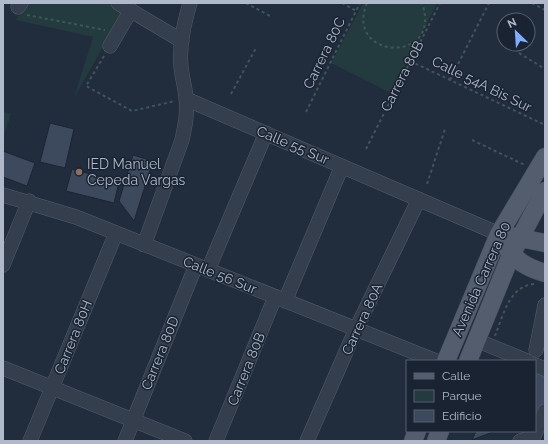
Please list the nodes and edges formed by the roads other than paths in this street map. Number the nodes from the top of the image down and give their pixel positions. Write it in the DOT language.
graph roads {
  1 [pos="118,3"];
  2 [pos="190,3"];
  3 [pos="131,10"];
  4 [pos="182,41"];
  5 [pos="110,46"];
  6 [pos="186,99"];
  7 [pos="266,133"];
  8 [pos="545,157"];
  9 [pos="342,166"];
  10 [pos="545,191"];
  11 [pos="3,195"];
  12 [pos="419,199"];
  13 [pos="29,202"];
  14 [pos="116,233"];
  15 [pos="499,234"];
  16 [pos="520,238"];
  17 [pos="545,242"];
  18 [pos="144,245"];
  19 [pos="511,255"];
  20 [pos="3,265"];
  21 [pos="202,268"];
  22 [pos="545,273"];
  23 [pos="498,286"];
  24 [pos="280,299"];
  25 [pos="545,305"];
  26 [pos="356,329"];
  27 [pos="483,343"];
  28 [pos="536,350"];
  29 [pos="434,360"];
  30 [pos="446,360"];
  31 [pos="469,360"];
  32 [pos="525,360"];
  33 [pos="536,364"];
  34 [pos="3,368"];
  35 [pos="545,369"];
  36 [pos="52,388"];
  37 [pos="545,411"];
  38 [pos="133,420"];
  39 [pos="536,431"];
  40 [pos="536,432"];
  41 [pos="30,441"];
  42 [pos="125,441"];
  43 [pos="185,441"];
  44 [pos="216,441"];
  45 [pos="307,441"];
  46 [pos="520,441"];
  1 -- 3 [label="street"];
  2 -- 4 [label="street"];
  3 -- 4 [label="street"];
  3 -- 5 [label="street"];
  4 -- 6 [label="street"];
  6 -- 7 [label="street, Calle 55 Sur"];
  6 -- 18 [label="street"];
  7 -- 9 [label="street, Calle 55 Sur"];
  7 -- 21 [label="street, Carrera 80D"];
  8 -- 15 [label="main road, Avenida Carrera 80"];
  9 -- 12 [label="street, Calle 55 Sur"];
  9 -- 24 [label="street, Carrera 80B"];
  10 -- 16 [label="main road, Avenida Carrera 80"];
  11 -- 13 [label="street, Calle 56 Sur"];
  12 -- 15 [label="street, Calle 55 Sur"];
  12 -- 26 [label="street, Carrera 80A"];
  13 -- 14 [label="street, Calle 56 Sur"];
  13 -- 20 [label="street"];
  14 -- 18 [label="street, Calle 56 Sur"];
  14 -- 36 [label="street, Carrera 80H"];
  15 -- 16 [label="main road"];
  15 -- 19 [label="main road"];
  15 -- 30 [label="main road, Avenida Carrera 80"];
  16 -- 17 [label="main road"];
  16 -- 19 [label="main road, Avenida Carrera 80"];
  18 -- 21 [label="street, Calle 56 Sur"];
  19 -- 22 [label="main road"];
  19 -- 23 [label="main road, Avenida Carrera 80"];
  21 -- 24 [label="street, Calle 56 Sur"];
  21 -- 38 [label="street, Carrera 80D"];
  22 -- 23 [label="main road"];
  23 -- 27 [label="main road, Avenida Carrera 80"];
  24 -- 26 [label="street, Calle 56 Sur"];
  24 -- 44 [label="street, Carrera 80B"];
  25 -- 28 [label="street"];
  26 -- 29 [label="street, Calle 56 Sur"];
  26 -- 45 [label="street, Carrera 80A"];
  27 -- 31 [label="main road, Avenida Carrera 80"];
  27 -- 32 [label="street"];
  33 -- 35 [label="street"];
  34 -- 36 [label="street"];
  36 -- 38 [label="street"];
  36 -- 41 [label="street, Carrera 80H"];
  37 -- 39 [label="street"];
  38 -- 42 [label="street, Carrera 80D"];
  38 -- 43 [label="street"];
  40 -- 46 [label="street"];
}
